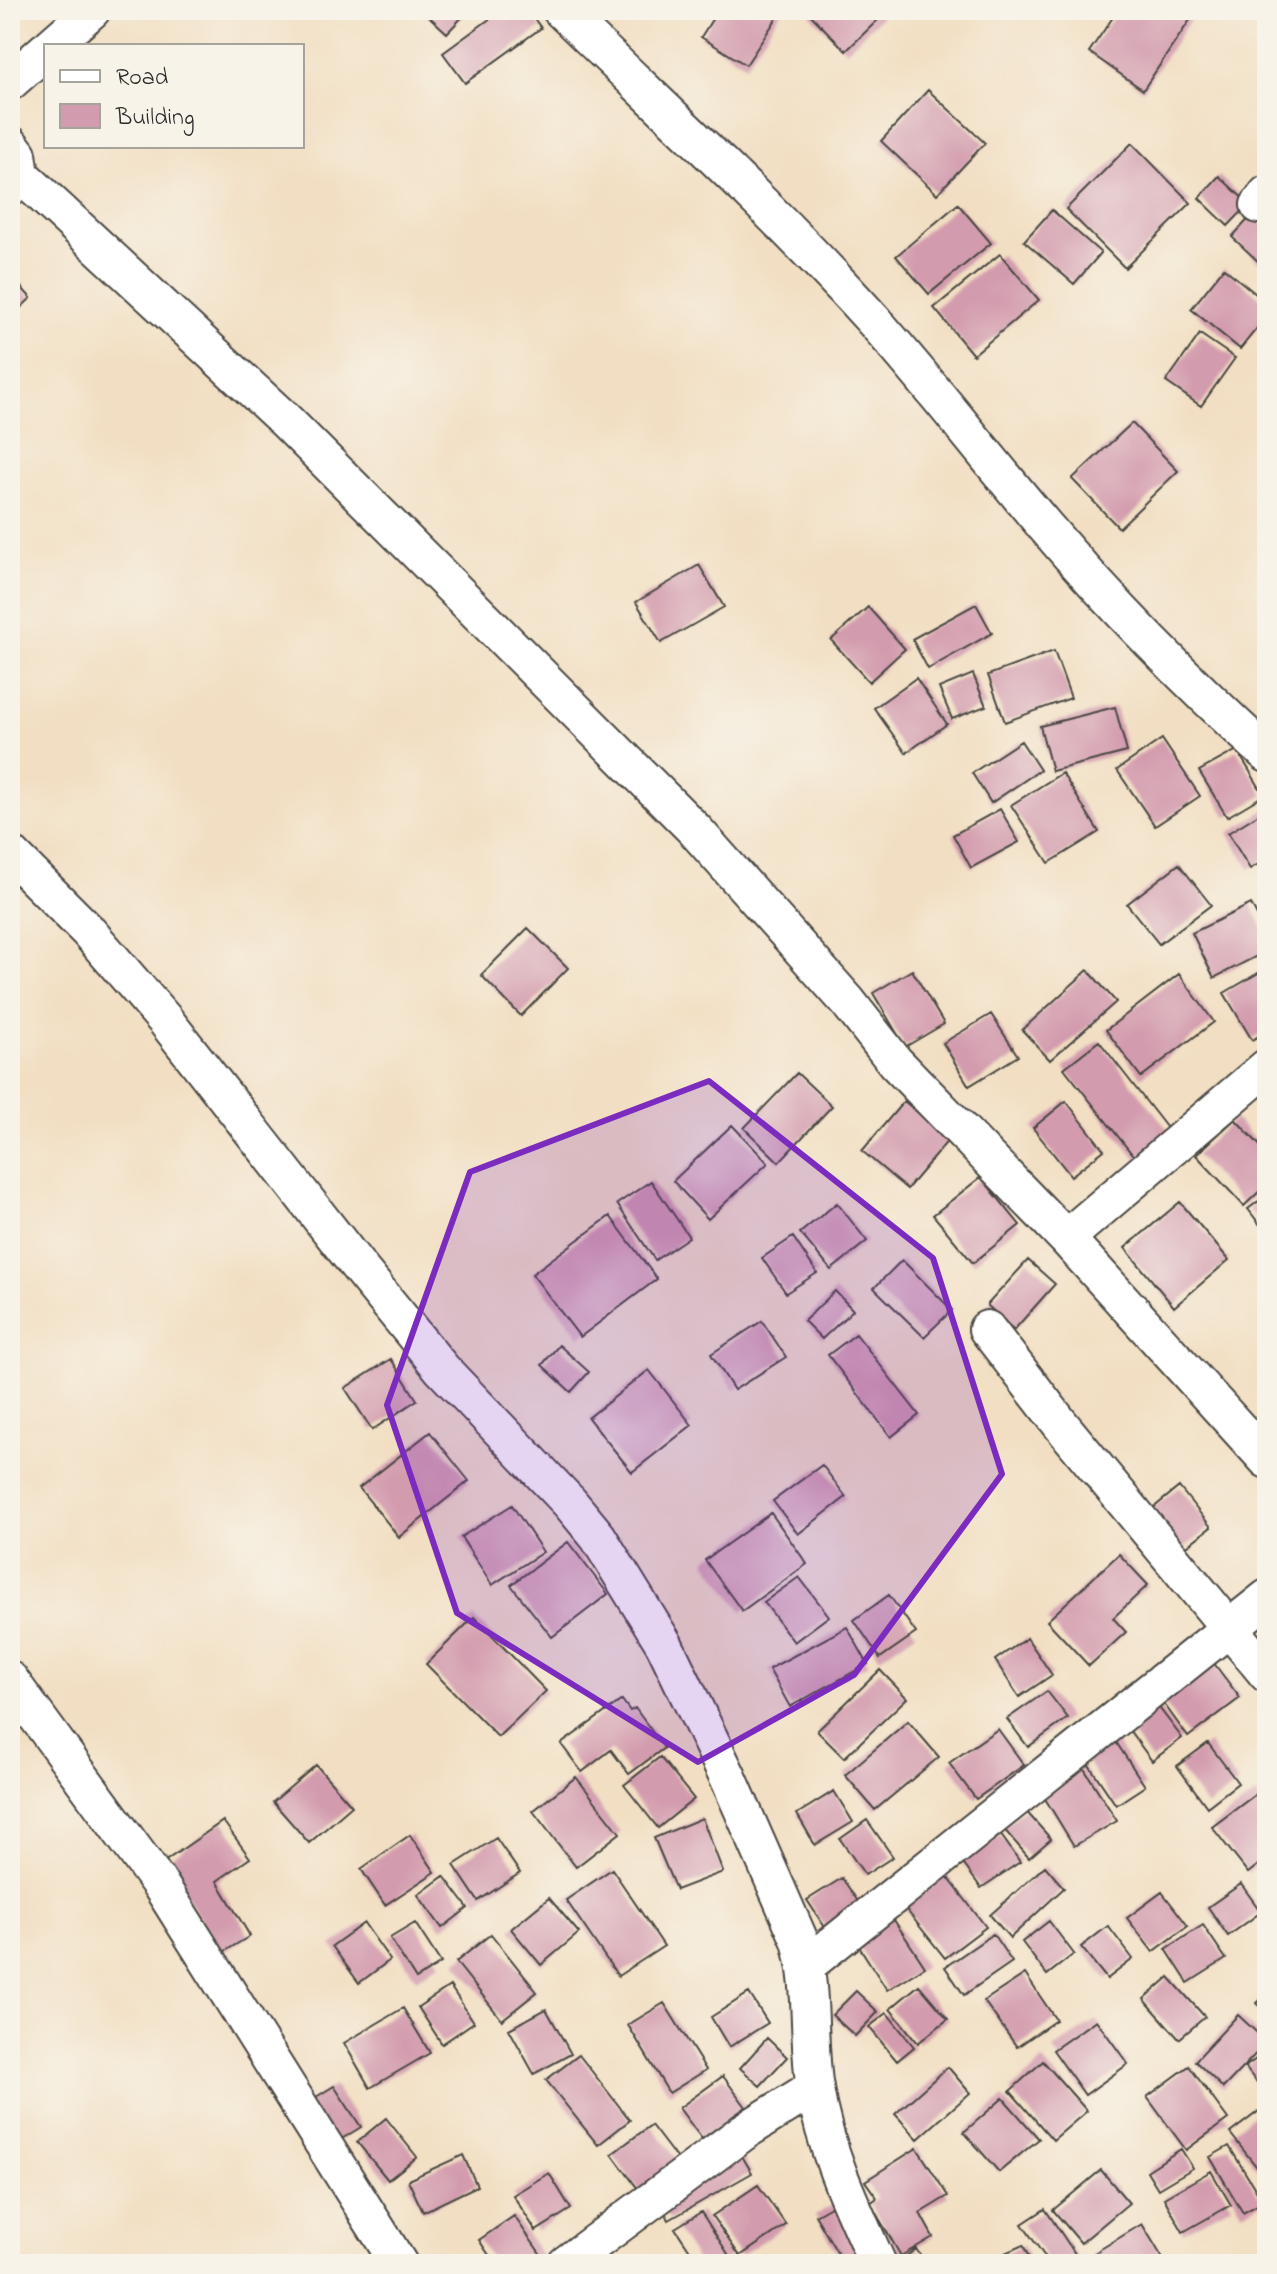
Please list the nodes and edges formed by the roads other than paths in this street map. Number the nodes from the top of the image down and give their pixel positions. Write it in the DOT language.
graph roads {
  1 [pos="92,10"];
  2 [pos="561,10"];
  3 [pos="53,44"];
  4 [pos="44,52"];
  5 [pos="10,82"];
  6 [pos="14,169"];
  7 [pos="1267,754"];
  8 [pos="10,853"];
  9 [pos="1267,1067"];
  10 [pos="1066,1238"];
  11 [pos="987,1329"];
  12 [pos="1267,1460"];
  13 [pos="1267,1598"];
  14 [pos="1229,1626"];
  15 [pos="1267,1674"];
  16 [pos="10,1680"];
  17 [pos="807,1965"];
  18 [pos="815,2087"];
  19 [pos="399,2264"];
  20 [pos="566,2264"];
  21 [pos="878,2264"];
  1 -- 3 [label="street"];
  2 -- 7 [label="street"];
  4 -- 5 [label="street"];
  6 -- 10 [label="street"];
  8 -- 17 [label="street"];
  9 -- 10 [label="street"];
  10 -- 12 [label="street"];
  11 -- 14 [label="street"];
  13 -- 14 [label="street"];
  14 -- 15 [label="street"];
  14 -- 17 [label="street"];
  16 -- 19 [label="street"];
  17 -- 18 [label="street"];
  18 -- 20 [label="street"];
  18 -- 21 [label="street"];
}
